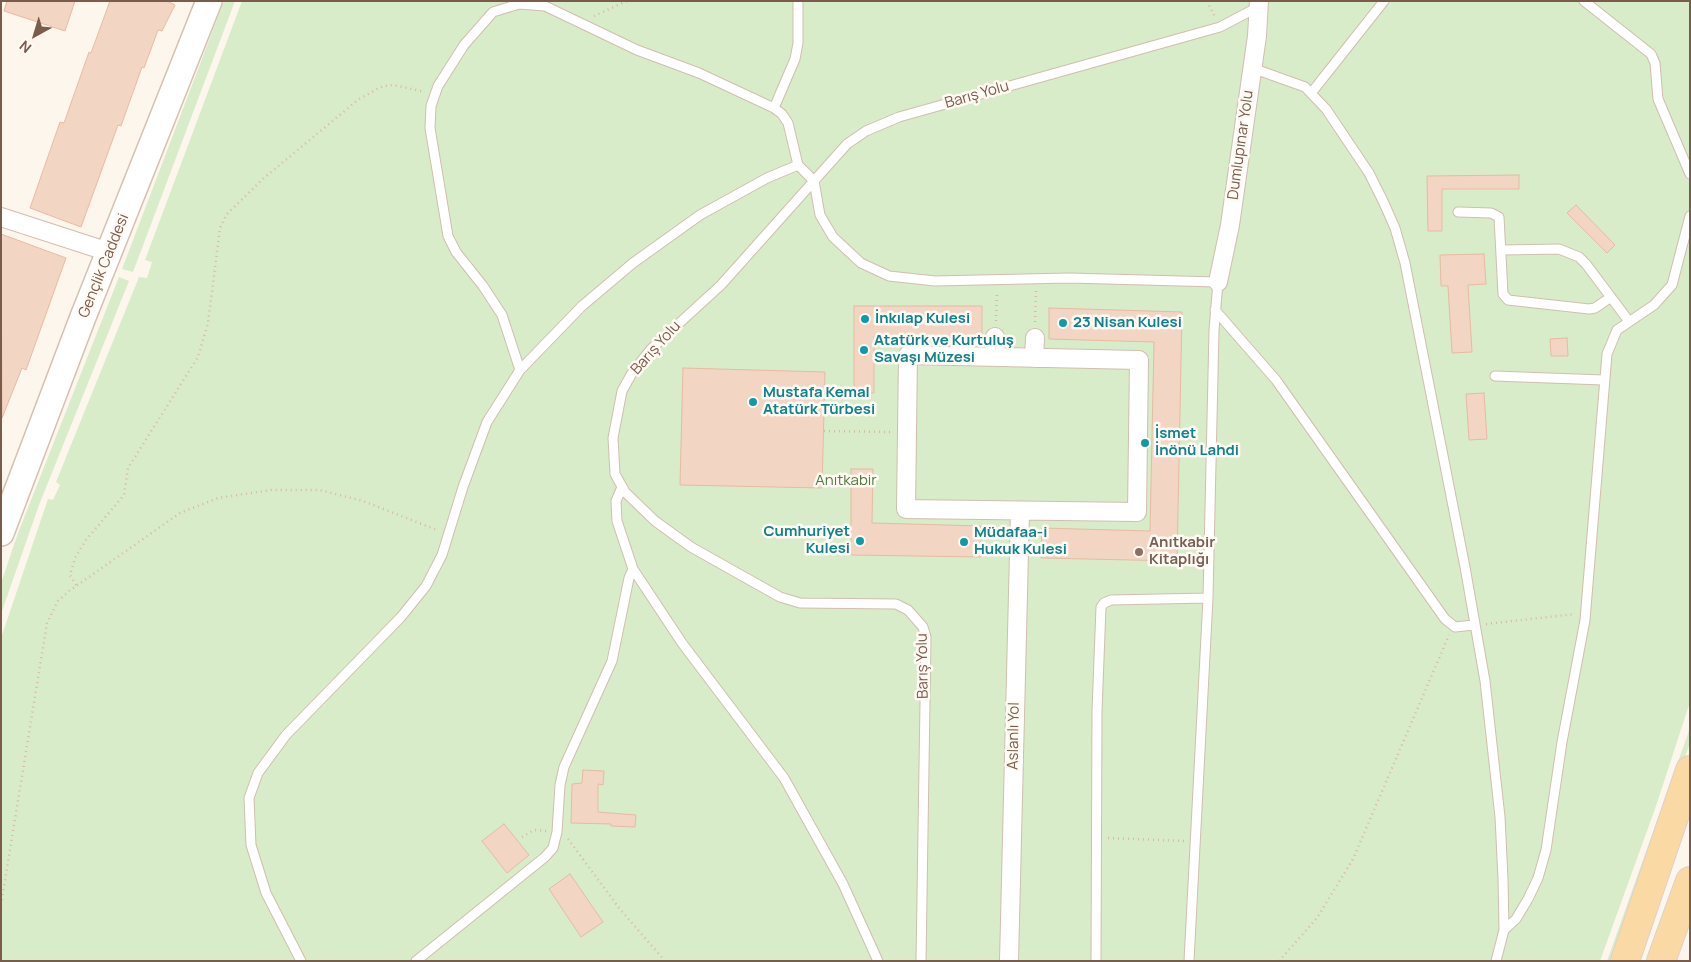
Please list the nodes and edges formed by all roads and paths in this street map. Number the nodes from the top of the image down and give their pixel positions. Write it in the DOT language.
graph roads {
  1 [pos="209,1"];
  2 [pos="627,1"];
  3 [pos="798,1"];
  4 [pos="1207,1"];
  5 [pos="1384,1"];
  6 [pos="1584,1"];
  7 [pos="1257,3"];
  8 [pos="584,24"];
  9 [pos="1220,27"];
  10 [pos="1252,68"];
  11 [pos="1312,92"];
  12 [pos="433,96"];
  13 [pos="774,108"];
  14 [pos="798,165"];
  15 [pos="1690,174"];
  16 [pos="814,181"];
  17 [pos="1458,212"];
  18 [pos="1690,216"];
  19 [pos="1,218"];
  20 [pos="1502,250"];
  21 [pos="109,252"];
  22 [pos="1036,279"];
  23 [pos="997,280"];
  24 [pos="1218,282"];
  25 [pos="1611,297"];
  26 [pos="997,307"];
  27 [pos="1035,308"];
  28 [pos="1215,310"];
  29 [pos="1628,320"];
  30 [pos="995,337"];
  31 [pos="1035,338"];
  32 [pos="994,357"];
  33 [pos="1034,358"];
  34 [pos="520,370"];
  35 [pos="1495,376"];
  36 [pos="1603,380"];
  37 [pos="824,431"];
  38 [pos="899,432"];
  39 [pos="622,487"];
  40 [pos="8,492"];
  41 [pos="1020,510"];
  42 [pos="1,533"];
  43 [pos="449,534"];
  44 [pos="633,569"];
  45 [pos="76,586"];
  46 [pos="1208,598"];
  47 [pos="1586,613"];
  48 [pos="1474,625"];
  49 [pos="1452,627"];
  50 [pos="1690,770"];
  51 [pos="557,832"];
  52 [pos="522,837"];
  53 [pos="1097,838"];
  54 [pos="1196,842"];
  55 [pos="1690,881"];
  56 [pos="1,905"];
  57 [pos="1504,930"];
  58 [pos="300,961"];
  59 [pos="416,961"];
  60 [pos="664,961"];
  61 [pos="878,961"];
  62 [pos="920,961"];
  63 [pos="1009,961"];
  64 [pos="1096,961"];
  65 [pos="1189,961"];
  66 [pos="1279,961"];
  67 [pos="1496,961"];
  68 [pos="1625,961"];
  69 [pos="1661,961"];
  1 -- 21 [label="main road, Gençlik Caddesi"];
  2 -- 8 [label="path"];
  3 -- 13 [label="lane"];
  4 -- 9 [label="path"];
  5 -- 11 [label="lane"];
  6 -- 15 [label="lane"];
  7 -- 9 [label="lane, Barış Yolu"];
  7 -- 10 [label="street, Dumlupınar Yolu"];
  8 -- 12 [label="lane"];
  8 -- 13 [label="lane"];
  9 -- 16 [label="lane, Barış Yolu"];
  10 -- 11 [label="lane"];
  10 -- 24 [label="street, Dumlupınar Yolu"];
  11 -- 48 [label="lane"];
  12 -- 34 [label="lane"];
  12 -- 45 [label="path"];
  13 -- 14 [label="lane"];
  14 -- 16 [label="lane"];
  14 -- 34 [label="lane"];
  16 -- 23 [label="lane"];
  16 -- 39 [label="lane, Barış Yolu"];
  17 -- 20 [label="lane"];
  18 -- 29 [label="lane"];
  19 -- 21 [label="street"];
  20 -- 25 [label="lane"];
  20 -- 25 [label="lane"];
  21 -- 40 [label="main road, Gençlik Caddesi"];
  22 -- 23 [label="lane"];
  22 -- 24 [label="lane"];
  22 -- 27 [label="path"];
  23 -- 26 [label="path"];
  24 -- 28 [label="lane"];
  25 -- 29 [label="lane"];
  28 -- 46 [label="lane"];
  28 -- 49 [label="lane"];
  29 -- 36 [label="lane"];
  30 -- 32 [label="street"];
  31 -- 33 [label="street"];
  32 -- 33 [label="street"];
  32 -- 38 [label="street"];
  33 -- 41 [label="street"];
  34 -- 43 [label="lane"];
  35 -- 36 [label="lane"];
  36 -- 47 [label="lane"];
  37 -- 38 [label="path"];
  38 -- 41 [label="street"];
  39 -- 44 [label="lane"];
  39 -- 62 [label="lane, Barış Yolu"];
  40 -- 42 [label="main road, Gençlik Caddesi"];
  41 -- 63 [label="street, Aslanlı Yol"];
  43 -- 45 [label="path"];
  43 -- 58 [label="lane"];
  44 -- 51 [label="lane"];
  44 -- 61 [label="lane"];
  45 -- 56 [label="path"];
  46 -- 53 [label="lane"];
  46 -- 54 [label="lane"];
  47 -- 48 [label="path"];
  47 -- 57 [label="lane"];
  48 -- 49 [label="lane"];
  48 -- 57 [label="lane"];
  49 -- 66 [label="path"];
  50 -- 68 [label="main road"];
  51 -- 52 [label="path"];
  51 -- 59 [label="lane"];
  51 -- 60 [label="path"];
  53 -- 54 [label="path"];
  53 -- 64 [label="lane"];
  54 -- 65 [label="lane"];
  55 -- 69 [label="main road"];
  57 -- 67 [label="lane"];
}
